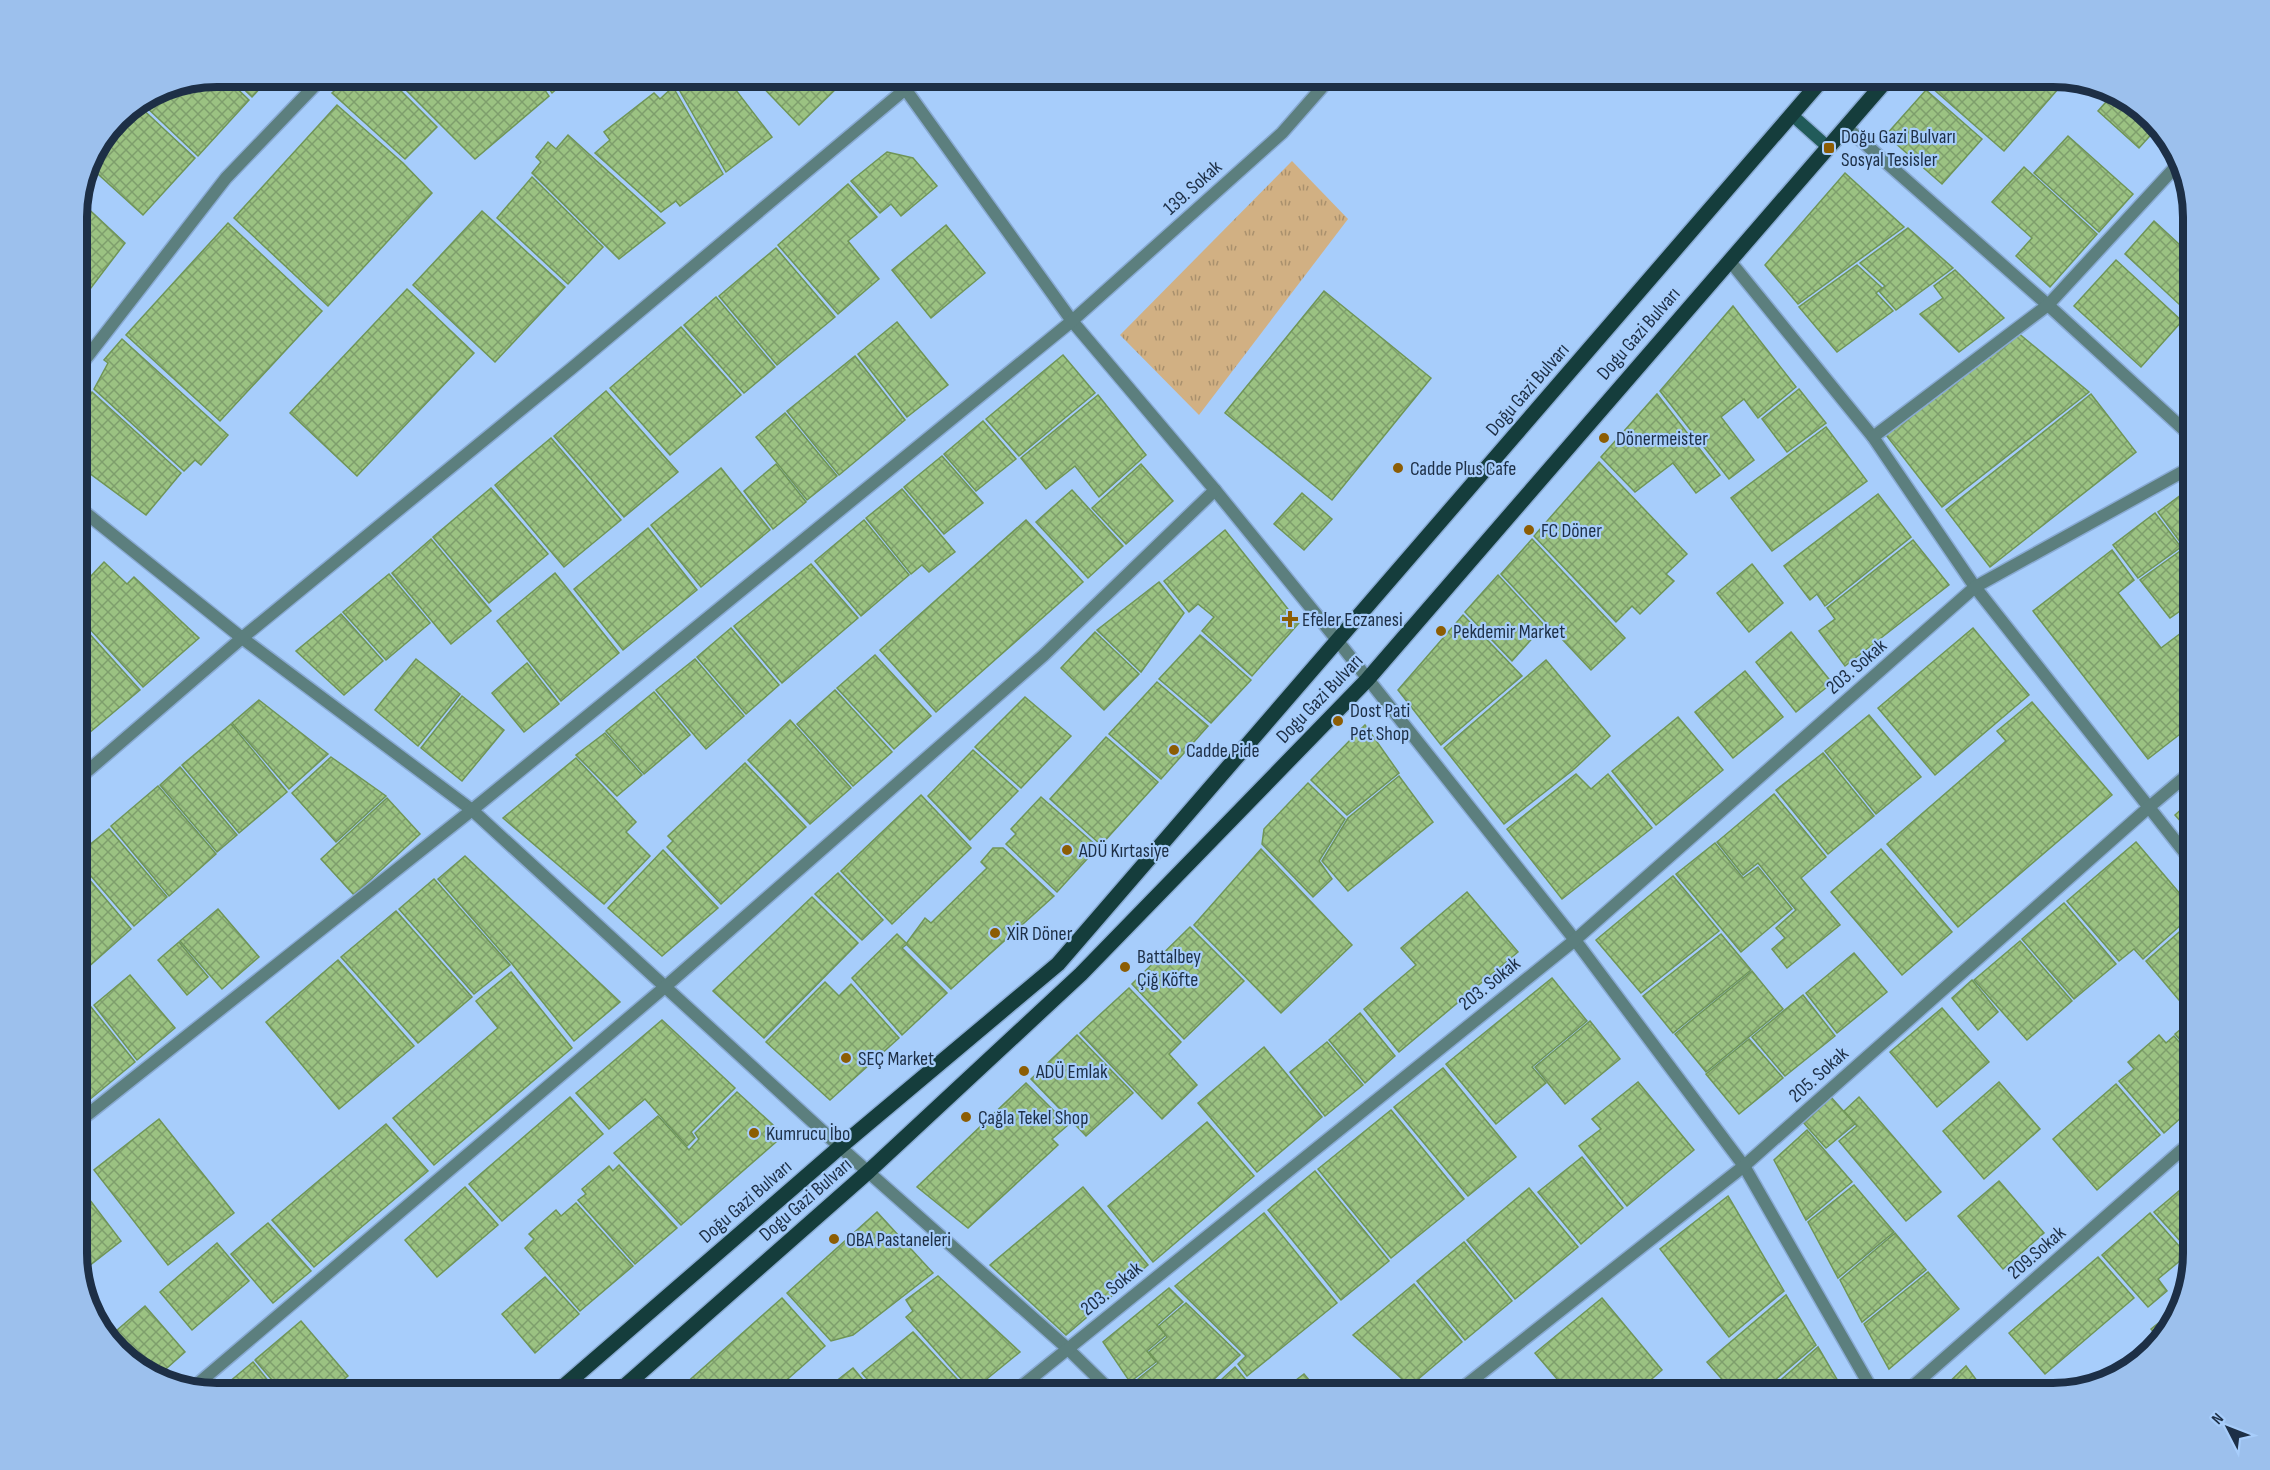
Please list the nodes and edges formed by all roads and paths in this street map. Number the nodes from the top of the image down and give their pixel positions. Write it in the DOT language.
graph roads {
  1 [pos="313,87"];
  2 [pos="903,87"];
  3 [pos="909,87"];
  4 [pos="1322,87"];
  5 [pos="1816,87"];
  6 [pos="1881,87"];
  7 [pos="906,90"];
  8 [pos="1792,115"];
  9 [pos="1846,127"];
  10 [pos="1829,148"];
  11 [pos="2173,168"];
  12 [pos="1729,260"];
  13 [pos="2048,305"];
  14 [pos="1072,321"];
  15 [pos="87,357"];
  16 [pos="2183,429"];
  17 [pos="1873,437"];
  18 [pos="2183,472"];
  19 [pos="1215,490"];
  20 [pos="87,514"];
  21 [pos="1975,587"];
  22 [pos="242,638"];
  23 [pos="1337,640"];
  24 [pos="1367,680"];
  25 [pos="87,771"];
  26 [pos="2183,778"];
  27 [pos="2148,808"];
  28 [pos="472,810"];
  29 [pos="2183,851"];
  30 [pos="1575,940"];
  31 [pos="666,986"];
  32 [pos="87,1115"];
  33 [pos="840,1147"];
  34 [pos="2183,1149"];
  35 [pos="1744,1166"];
  36 [pos="869,1171"];
  37 [pos="1067,1348"];
  38 [pos="200,1382"];
  39 [pos="569,1383"];
  40 [pos="629,1383"];
  41 [pos="1026,1383"];
  42 [pos="1102,1383"];
  43 [pos="1470,1383"];
  44 [pos="1868,1383"];
  45 [pos="1917,1383"];
  1 -- 15 [label="street"];
  2 -- 7 [label="street"];
  3 -- 7 [label="street"];
  4 -- 14 [label="street, 139. Sokak"];
  5 -- 8 [label="main road, Doğu Gazi Bulvarı"];
  6 -- 9 [label="main road, Dogu Gazi Bulvarı"];
  7 -- 14 [label="street"];
  7 -- 22 [label="street"];
  8 -- 10 [label="main road"];
  8 -- 23 [label="main road, Doğu Gazi Bulvarı"];
  9 -- 10 [label="main road, Dogu Gazi Bulvarı"];
  9 -- 13 [label="street"];
  10 -- 12 [label="main road, Dogu Gazi Bulvarı"];
  11 -- 13 [label="street"];
  12 -- 17 [label="street"];
  12 -- 24 [label="main road, Dogu Gazi Bulvarı"];
  13 -- 16 [label="street"];
  13 -- 17 [label="street"];
  14 -- 19 [label="street"];
  14 -- 28 [label="street, 139. Sokak"];
  17 -- 21 [label="street"];
  18 -- 21 [label="street, 203. Sokak"];
  19 -- 23 [label="street"];
  19 -- 31 [label="street"];
  20 -- 22 [label="street"];
  21 -- 27 [label="street"];
  21 -- 30 [label="street, 203. Sokak"];
  22 -- 25 [label="street"];
  22 -- 28 [label="street"];
  23 -- 24 [label="street"];
  23 -- 33 [label="main road, Doğu Gazi Bulvarı"];
  24 -- 30 [label="street"];
  24 -- 36 [label="main road, Dogu Gazi Bulvarı"];
  26 -- 27 [label="street, 205. Sokak"];
  27 -- 29 [label="street"];
  27 -- 35 [label="street, 205. Sokak"];
  28 -- 31 [label="street"];
  28 -- 32 [label="street, 139. Sokak"];
  30 -- 35 [label="street"];
  30 -- 37 [label="street, 203. Sokak"];
  31 -- 33 [label="street"];
  31 -- 38 [label="street"];
  33 -- 36 [label="street"];
  33 -- 39 [label="main road, Doğu Gazi Bulvarı"];
  34 -- 45 [label="street, 209.Sokak"];
  35 -- 43 [label="street, 205. Sokak"];
  35 -- 44 [label="street"];
  36 -- 37 [label="street"];
  36 -- 40 [label="main road, Dogu Gazi Bulvarı"];
  37 -- 41 [label="street, 203. Sokak"];
  37 -- 42 [label="street"];
}
